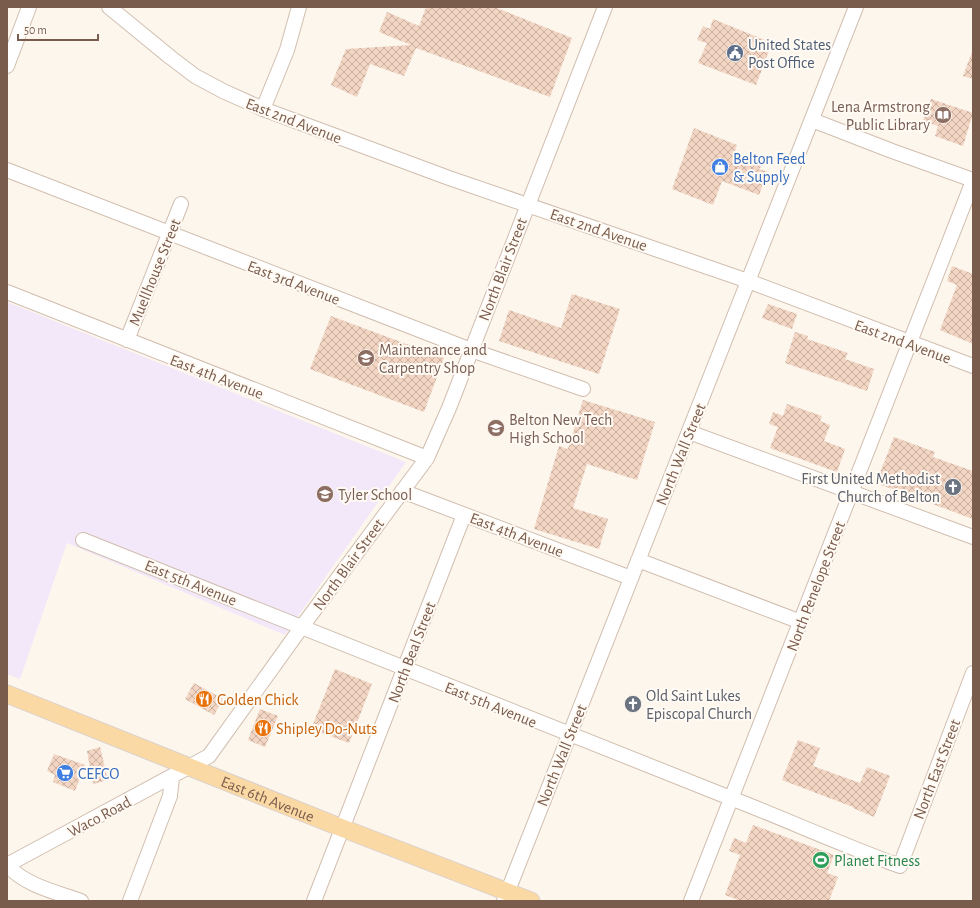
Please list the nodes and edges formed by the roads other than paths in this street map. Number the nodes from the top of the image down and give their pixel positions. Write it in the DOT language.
graph roads {
  1 [pos="29,7"];
  2 [pos="109,7"];
  3 [pos="299,7"];
  4 [pos="605,7"];
  5 [pos="856,7"];
  6 [pos="7,66"];
  7 [pos="264,109"];
  8 [pos="812,120"];
  9 [pos="7,170"];
  10 [pos="973,180"];
  11 [pos="181,204"];
  12 [pos="527,204"];
  13 [pos="170,234"];
  14 [pos="748,281"];
  15 [pos="7,292"];
  16 [pos="127,340"];
  17 [pos="909,343"];
  18 [pos="471,350"];
  19 [pos="973,366"];
  20 [pos="583,389"];
  21 [pos="689,432"];
  22 [pos="427,458"];
  23 [pos="402,491"];
  24 [pos="852,492"];
  25 [pos="464,515"];
  26 [pos="973,537"];
  27 [pos="83,540"];
  28 [pos="638,560"];
  29 [pos="631,578"];
  30 [pos="801,622"];
  31 [pos="301,628"];
  32 [pos="404,669"];
  33 [pos="973,672"];
  34 [pos="970,690"];
  35 [pos="7,694"];
  36 [pos="569,735"];
  37 [pos="191,767"];
  38 [pos="172,777"];
  39 [pos="731,798"];
  40 [pos="342,828"];
  41 [pos="7,865"];
  42 [pos="900,866"];
  43 [pos="506,896"];
  44 [pos="81,901"];
  45 [pos="130,901"];
  46 [pos="314,901"];
  47 [pos="531,901"];
  48 [pos="691,901"];
  1 -- 6 [label="street"];
  2 -- 7 [label="street, East 2nd Avenue"];
  3 -- 7 [label="street"];
  4 -- 12 [label="street, North Blair Street"];
  5 -- 8 [label="street, North Wall Street"];
  7 -- 12 [label="street, East 2nd Avenue"];
  8 -- 10 [label="street"];
  8 -- 14 [label="street, North Wall Street"];
  9 -- 13 [label="street, East 3rd Avenue"];
  10 -- 17 [label="street, North Penelope Street"];
  11 -- 13 [label="street, Muellhouse Street"];
  12 -- 14 [label="street, East 2nd Avenue"];
  12 -- 18 [label="street, North Blair Street"];
  13 -- 16 [label="street, Muellhouse Street"];
  13 -- 18 [label="street, East 3rd Avenue"];
  14 -- 17 [label="street, East 2nd Avenue"];
  14 -- 21 [label="street, North Wall Street"];
  15 -- 16 [label="street, East 4th Avenue"];
  16 -- 22 [label="street, East 4th Avenue"];
  17 -- 19 [label="street, East 2nd Avenue"];
  17 -- 24 [label="street, North Penelope Street"];
  18 -- 20 [label="street, East 3rd Avenue"];
  18 -- 22 [label="street, North Blair Street"];
  21 -- 24 [label="street"];
  21 -- 28 [label="street, North Wall Street"];
  22 -- 23 [label="street, North Blair Street"];
  23 -- 25 [label="street, East 4th Avenue"];
  23 -- 31 [label="street, North Blair Street"];
  24 -- 26 [label="street"];
  24 -- 30 [label="street, North Penelope Street"];
  25 -- 29 [label="street, East 4th Avenue"];
  25 -- 32 [label="street, North Beal Street"];
  27 -- 31 [label="street, East 5th Avenue"];
  28 -- 29 [label="street, North Wall Street"];
  28 -- 30 [label="street"];
  29 -- 36 [label="street, North Wall Street"];
  30 -- 39 [label="street, North Penelope Street"];
  31 -- 32 [label="street, East 5th Avenue"];
  31 -- 37 [label="street, North Blair Street"];
  32 -- 36 [label="street, East 5th Avenue"];
  32 -- 40 [label="street, North Beal Street"];
  33 -- 34 [label="street, North East Street"];
  34 -- 42 [label="street, North East Street"];
  35 -- 37 [label="main road, East 6th Avenue"];
  36 -- 39 [label="street, East 5th Avenue"];
  36 -- 43 [label="street, North Wall Street"];
  37 -- 38 [label="street, Waco Road"];
  37 -- 40 [label="main road, East 6th Avenue"];
  38 -- 41 [label="street, Waco Road"];
  38 -- 45 [label="street"];
  39 -- 42 [label="street, East 5th Avenue"];
  39 -- 48 [label="street, North Penelope Street"];
  40 -- 43 [label="main road, East 6th Avenue"];
  40 -- 46 [label="street, North Beal Street"];
  41 -- 44 [label="street"];
  43 -- 47 [label="main road, East 6th Avenue"];
}
